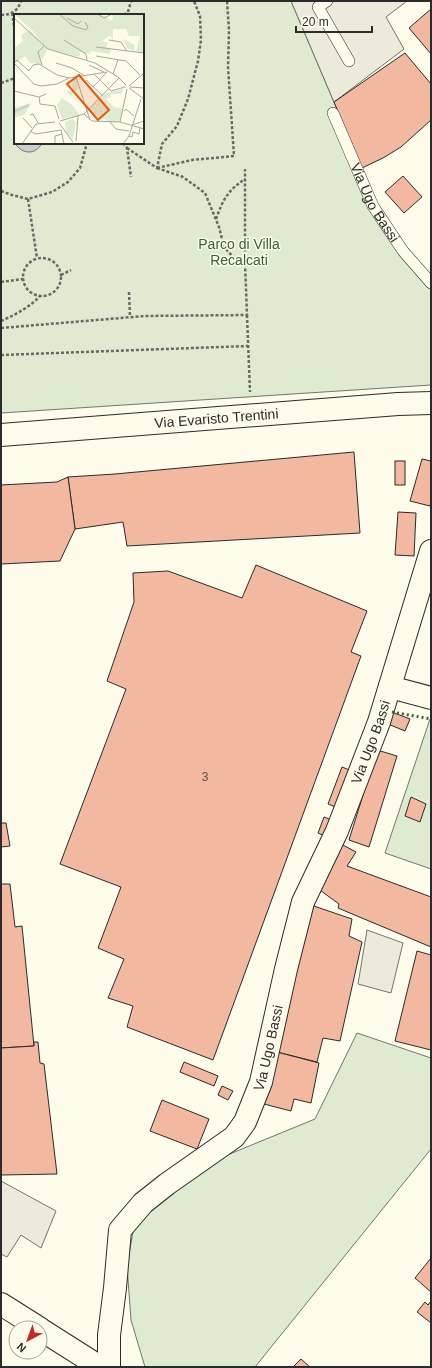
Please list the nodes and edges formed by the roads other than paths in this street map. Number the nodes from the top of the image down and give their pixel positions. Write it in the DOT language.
graph roads {
  1 [pos="327,1"];
  2 [pos="349,61"];
  3 [pos="333,113"];
  4 [pos="431,283"];
  5 [pos="431,403"];
  6 [pos="1,434"];
  7 [pos="431,551"];
  8 [pos="390,687"];
  9 [pos="431,698"];
  10 [pos="1,1304"];
  11 [pos="26,1320"];
  12 [pos="48,1334"];
  13 [pos="100,1367"];
  14 [pos="109,1367"];
  1 -- 2 [label="lane"];
  3 -- 4 [label="lane, Via Ugo Bassi"];
  5 -- 6 [label="street, Via Evaristo Trentini"];
  7 -- 8 [label="street, Via Ugo Bassi"];
  8 -- 9 [label="street, Via Ugo Bassi"];
  8 -- 14 [label="street, Via Ugo Bassi"];
  10 -- 11 [label="street"];
  12 -- 13 [label="street"];
}
